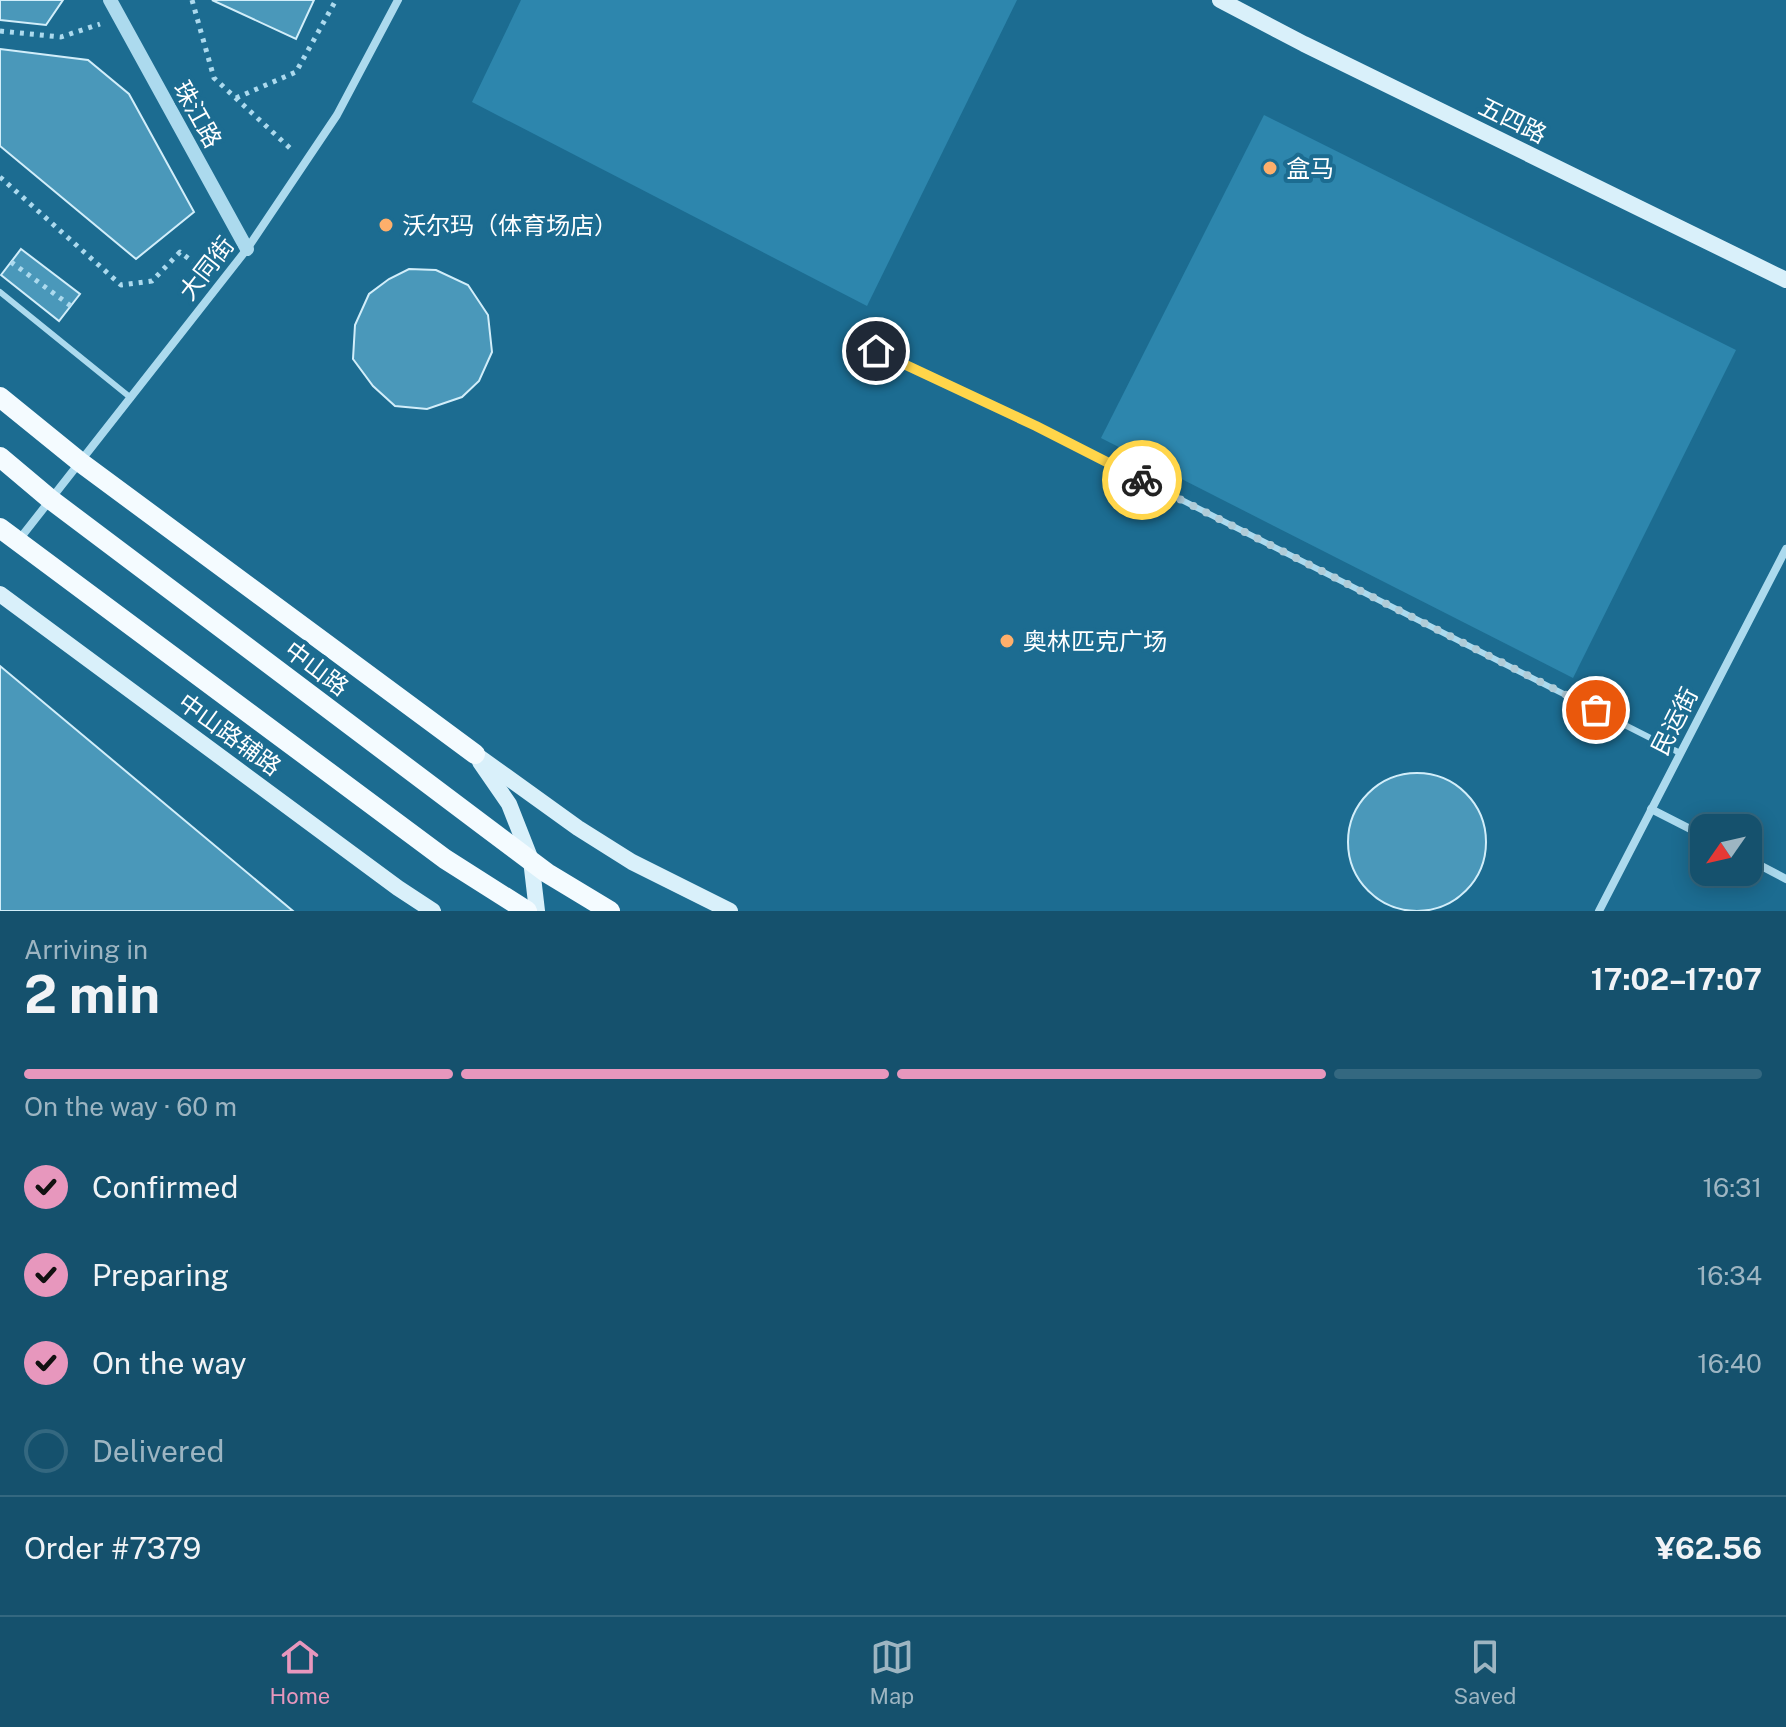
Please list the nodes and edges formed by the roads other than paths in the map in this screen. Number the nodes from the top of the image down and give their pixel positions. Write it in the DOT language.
graph roads {
  1 [pos="110,0"];
  2 [pos="398,0"];
  3 [pos="1220,0"];
  4 [pos="247,249"];
  5 [pos="1786,280"];
  6 [pos="0,292"];
  7 [pos="876,351"];
  8 [pos="0,397"];
  9 [pos="131,398"];
  10 [pos="0,457"];
  11 [pos="80,462"];
  12 [pos="50,499"];
  13 [pos="0,528"];
  14 [pos="18,542"];
  15 [pos="1786,549"];
  16 [pos="0,594"];
  17 [pos="1680,753"];
  18 [pos="475,754"];
  19 [pos="1651,809"];
  20 [pos="1690,829"];
  21 [pos="531,860"];
  22 [pos="1762,866"];
  23 [pos="1786,879"];
  24 [pos="398,888"];
  25 [pos="419,911"];
  26 [pos="433,911"];
  27 [pos="527,911"];
  28 [pos="537,911"];
  29 [pos="610,911"];
  30 [pos="730,911"];
  31 [pos="1599,911"];
  1 -- 4 [label="street, 珠江路"];
  2 -- 4 [label="street, 大同街"];
  3 -- 5 [label="main road, 五四路"];
  4 -- 9 [label="street, 大同街"];
  6 -- 9 [label="lane"];
  7 -- 17 [label="lane"];
  8 -- 11 [label="main road"];
  9 -- 11 [label="street, 大同街"];
  10 -- 12 [label="main road, 中山路"];
  11 -- 12 [label="street, 大同街"];
  11 -- 18 [label="main road"];
  12 -- 14 [label="street, 大同街"];
  12 -- 21 [label="main road, 中山路"];
  13 -- 14 [label="main road"];
  14 -- 27 [label="main road"];
  15 -- 17 [label="street, 民运街"];
  16 -- 24 [label="main road, 中山路辅路"];
  17 -- 19 [label="street, 民运街"];
  18 -- 21 [label="main road"];
  18 -- 30 [label="main road"];
  19 -- 20 [label="street"];
  19 -- 31 [label="street, 民运街"];
  21 -- 28 [label="main road"];
  21 -- 29 [label="main road, 中山路"];
  22 -- 23 [label="street"];
  24 -- 25 [label="main road"];
  24 -- 26 [label="main road, 中山路辅路"];
}
